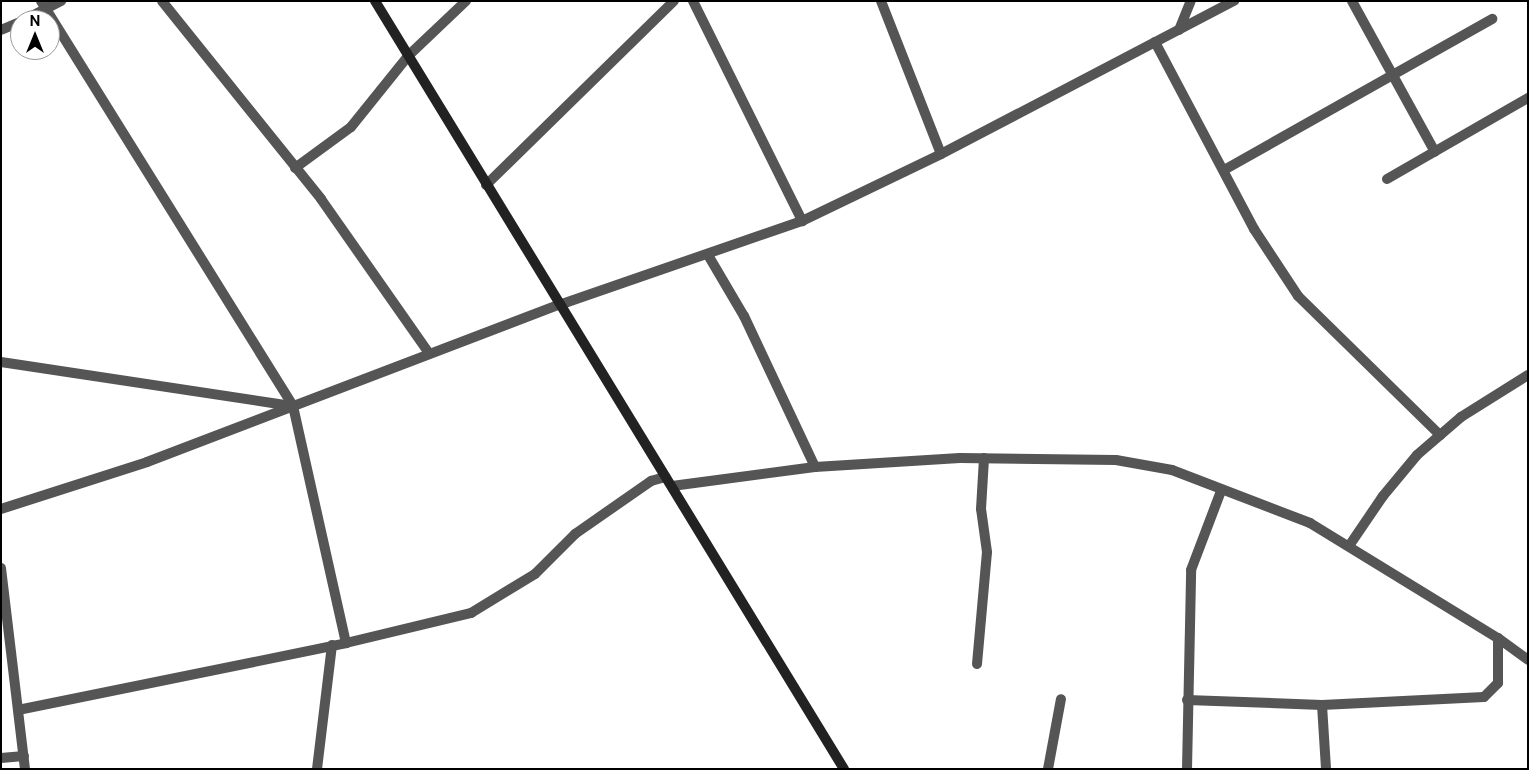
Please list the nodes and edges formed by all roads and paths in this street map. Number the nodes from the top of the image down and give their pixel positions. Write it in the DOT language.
graph roads {
  1 [pos="61,1"];
  2 [pos="162,1"];
  3 [pos="374,1"];
  4 [pos="466,1"];
  5 [pos="674,1"];
  6 [pos="693,1"];
  7 [pos="881,1"];
  8 [pos="1191,1"];
  9 [pos="1234,1"];
  10 [pos="1352,1"];
  11 [pos="44,6"];
  12 [pos="1492,19"];
  13 [pos="1179,30"];
  14 [pos="1155,42"];
  15 [pos="408,56"];
  16 [pos="1393,76"];
  17 [pos="1528,98"];
  18 [pos="1435,152"];
  19 [pos="941,154"];
  20 [pos="296,168"];
  21 [pos="1224,170"];
  22 [pos="1387,179"];
  23 [pos="486,185"];
  24 [pos="802,221"];
  25 [pos="708,255"];
  26 [pos="559,305"];
  27 [pos="429,353"];
  28 [pos="1,362"];
  29 [pos="1528,375"];
  30 [pos="294,406"];
  31 [pos="1440,435"];
  32 [pos="984,458"];
  33 [pos="815,467"];
  34 [pos="668,482"];
  35 [pos="1221,491"];
  36 [pos="1,509"];
  37 [pos="1350,546"];
  38 [pos="1,568"];
  39 [pos="1498,638"];
  40 [pos="346,643"];
  41 [pos="332,646"];
  42 [pos="1528,660"];
  43 [pos="977,664"];
  44 [pos="1061,699"];
  45 [pos="1187,700"];
  46 [pos="1322,705"];
  47 [pos="18,710"];
  48 [pos="24,756"];
  49 [pos="1,758"];
  50 [pos="25,769"];
  51 [pos="316,769"];
  52 [pos="844,769"];
  53 [pos="1048,769"];
  54 [pos="1187,769"];
  55 [pos="1326,769"];
  1 -- 11 [label="street"];
  2 -- 20 [label="street"];
  3 -- 15 [label="street"];
  4 -- 15 [label="street"];
  5 -- 23 [label="street"];
  6 -- 24 [label="street"];
  7 -- 19 [label="street"];
  8 -- 13 [label="street"];
  9 -- 13 [label="street"];
  10 -- 16 [label="street"];
  11 -- 30 [label="street"];
  12 -- 16 [label="street"];
  13 -- 14 [label="street"];
  14 -- 19 [label="street"];
  14 -- 21 [label="street"];
  15 -- 20 [label="street"];
  15 -- 23 [label="street"];
  16 -- 18 [label="street"];
  16 -- 21 [label="street"];
  17 -- 18 [label="street"];
  18 -- 22 [label="street"];
  19 -- 24 [label="street"];
  20 -- 27 [label="street"];
  21 -- 31 [label="street"];
  23 -- 26 [label="street"];
  24 -- 25 [label="street"];
  25 -- 26 [label="street"];
  25 -- 33 [label="street"];
  26 -- 27 [label="street"];
  26 -- 34 [label="street"];
  27 -- 30 [label="street"];
  28 -- 30 [label="street"];
  29 -- 31 [label="street"];
  30 -- 36 [label="street"];
  30 -- 40 [label="street"];
  31 -- 37 [label="street"];
  32 -- 33 [label="street"];
  32 -- 35 [label="street"];
  32 -- 43 [label="street"];
  33 -- 34 [label="street"];
  34 -- 40 [label="street"];
  34 -- 52 [label="street"];
  35 -- 37 [label="street"];
  35 -- 45 [label="street"];
  37 -- 39 [label="street"];
  38 -- 47 [label="street"];
  39 -- 42 [label="street"];
  39 -- 46 [label="street"];
  40 -- 41 [label="street"];
  41 -- 47 [label="street"];
  41 -- 51 [label="street"];
  44 -- 53 [label="street"];
  45 -- 46 [label="street"];
  45 -- 54 [label="street"];
  46 -- 55 [label="street"];
  47 -- 48 [label="street"];
  48 -- 49 [label="street"];
  48 -- 50 [label="street"];
}
